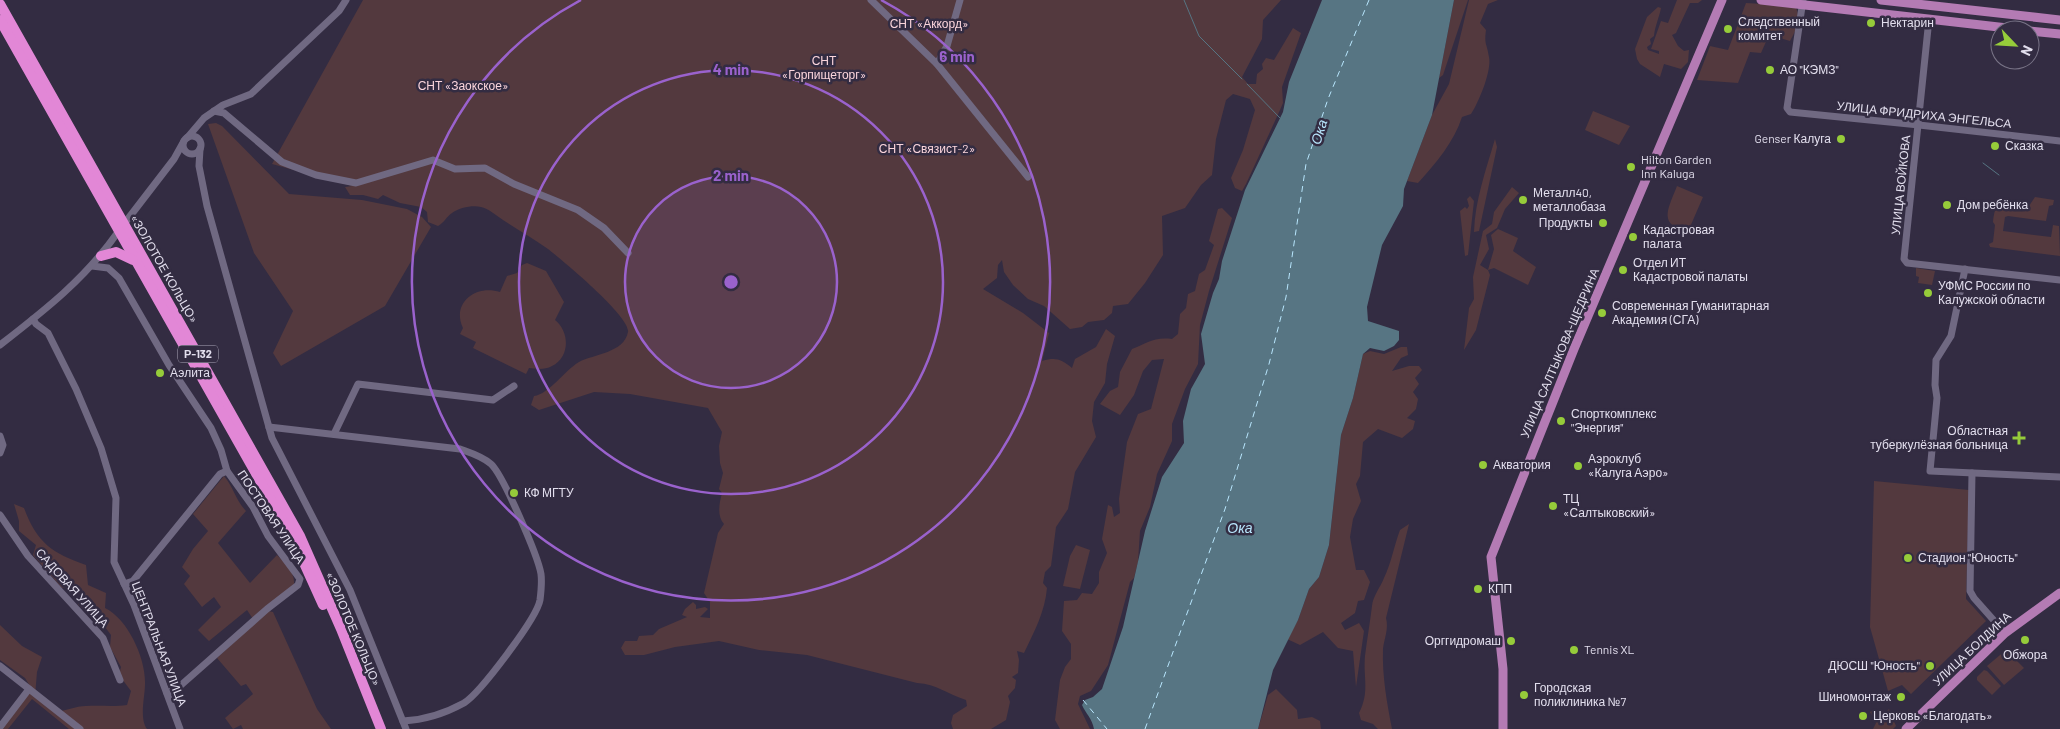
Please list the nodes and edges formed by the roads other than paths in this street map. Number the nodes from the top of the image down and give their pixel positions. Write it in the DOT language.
graph roads {
  1 [pos="346,0"];
  2 [pos="871,0"];
  3 [pos="960,0"];
  4 [pos="1722,0"];
  5 [pos="1761,0"];
  6 [pos="1881,0"];
  7 [pos="1803,2"];
  8 [pos="1930,3"];
  9 [pos="0,4"];
  10 [pos="1928,19"];
  11 [pos="0,20"];
  12 [pos="2060,20"];
  13 [pos="1990,26"];
  14 [pos="2040,32"];
  15 [pos="2060,34"];
  16 [pos="937,64"];
  17 [pos="214,111"];
  18 [pos="199,123"];
  19 [pos="1919,124"];
  20 [pos="198,138"];
  21 [pos="185,139"];
  22 [pos="2060,141"];
  23 [pos="200,149"];
  24 [pos="189,154"];
  25 [pos="174,159"];
  26 [pos="199,166"];
  27 [pos="1028,178"];
  28 [pos="121,228"];
  29 [pos="628,253"];
  30 [pos="101,256"];
  31 [pos="134,260"];
  32 [pos="92,266"];
  33 [pos="1965,269"];
  34 [pos="2060,280"];
  35 [pos="33,319"];
  36 [pos="0,345"];
  37 [pos="514,386"];
  38 [pos="269,427"];
  39 [pos="334,434"];
  40 [pos="0,436"];
  41 [pos="0,453"];
  42 [pos="226,471"];
  43 [pos="1972,473"];
  44 [pos="2060,477"];
  45 [pos="0,514"];
  46 [pos="124,584"];
  47 [pos="2060,593"];
  48 [pos="2005,632"];
  49 [pos="0,666"];
  50 [pos="120,680"];
  51 [pos="29,689"];
  52 [pos="166,693"];
  53 [pos="403,721"];
  54 [pos="0,727"];
  55 [pos="80,729"];
  56 [pos="180,729"];
  57 [pos="375,729"];
  58 [pos="381,729"];
  59 [pos="406,729"];
  60 [pos="1503,729"];
  61 [pos="1906,729"];
  1 -- 17 [label="street"];
  2 -- 16 [label="street"];
  3 -- 16 [label="street"];
  4 -- 60 [label="main road, УЛИЦА САЛТЫКОВА-ЩЕДРИНА"];
  5 -- 7 [label="main road"];
  6 -- 8 [label="main road"];
  7 -- 10 [label="main road"];
  7 -- 19 [label="street, УЛИЦА ФРИДРИХА ЭНГЕЛЬСА"];
  8 -- 10 [label="main road"];
  8 -- 12 [label="main road"];
  9 -- 28 [label="highway, «ЗОЛОТОЕ КОЛЬЦО» / Р-132"];
  10 -- 13 [label="main road"];
  10 -- 19 [label="street, УЛИЦА ВОЙКОВА"];
  11 -- 28 [label="highway, «ЗОЛОТОЕ КОЛЬЦО» / Р-132"];
  14 -- 15 [label="main road"];
  16 -- 27 [label="street"];
  17 -- 18 [label="street"];
  17 -- 29 [label="street"];
  18 -- 20 [label="street"];
  18 -- 21 [label="street"];
  19 -- 22 [label="street, УЛИЦА ФРИДРИХА ЭНГЕЛЬСА"];
  19 -- 33 [label="street, УЛИЦА ВОЙКОВА"];
  20 -- 21 [label="street"];
  20 -- 23 [label="street"];
  21 -- 24 [label="street"];
  21 -- 25 [label="street"];
  23 -- 24 [label="street"];
  23 -- 26 [label="street"];
  24 -- 25 [label="street"];
  24 -- 26 [label="street"];
  25 -- 28 [label="street"];
  26 -- 38 [label="street"];
  28 -- 30 [label="street"];
  28 -- 31 [label="highway, «ЗОЛОТОЕ КОЛЬЦО» / Р-132"];
  28 -- 58 [label="highway, «ЗОЛОТОЕ КОЛЬЦО» / Р-132"];
  30 -- 31 [label="highway"];
  30 -- 32 [label="street"];
  31 -- 57 [label="highway, «ЗОЛОТОЕ КОЛЬЦО» / Р-132"];
  32 -- 35 [label="street"];
  32 -- 42 [label="street, ПОСТОВАЯ УЛИЦА"];
  33 -- 34 [label="street"];
  33 -- 43 [label="street"];
  35 -- 36 [label="street"];
  35 -- 46 [label="street, ЦЕНТРАЛЬНАЯ УЛИЦА"];
  37 -- 39 [label="street"];
  38 -- 39 [label="street"];
  38 -- 53 [label="street"];
  39 -- 53 [label="street"];
  40 -- 41 [label="street"];
  42 -- 46 [label="street"];
  42 -- 52 [label="street, ПОСТОВАЯ УЛИЦА"];
  43 -- 44 [label="street"];
  43 -- 48 [label="street"];
  45 -- 50 [label="street, САДОВАЯ УЛИЦА"];
  46 -- 52 [label="street, ЦЕНТРАЛЬНАЯ УЛИЦА"];
  47 -- 48 [label="main road, УЛИЦА БОЛДИНА"];
  48 -- 61 [label="main road, УЛИЦА БОЛДИНА"];
  49 -- 51 [label="street"];
  51 -- 54 [label="street"];
  51 -- 55 [label="street"];
  52 -- 56 [label="street, ЦЕНТРАЛЬНАЯ УЛИЦА"];
  53 -- 59 [label="street"];
}
